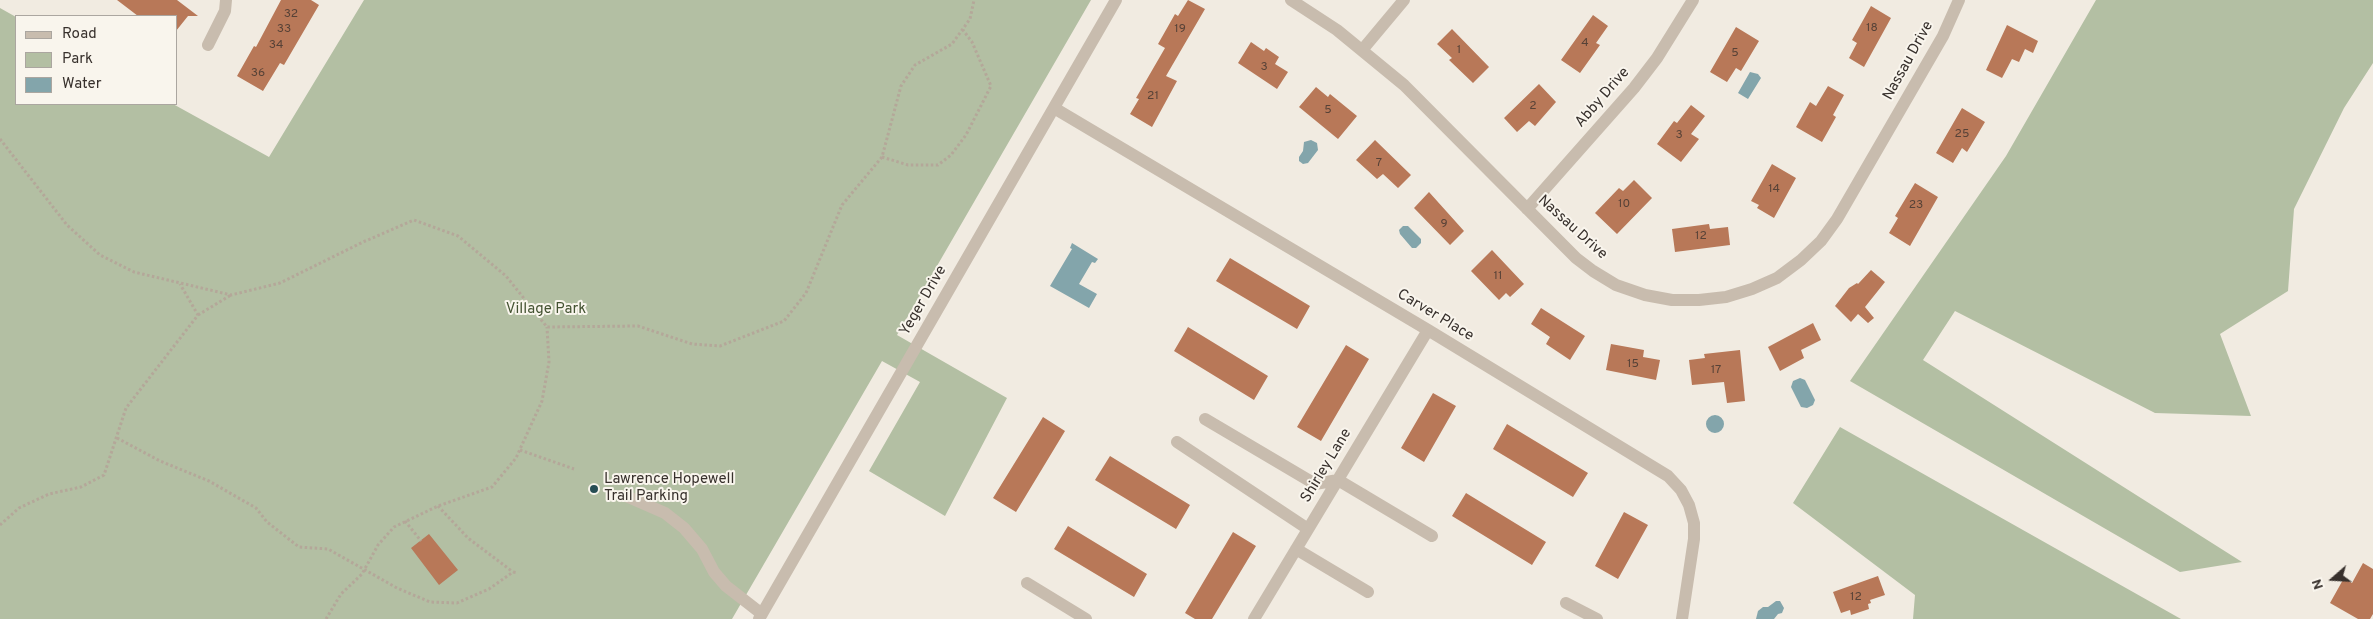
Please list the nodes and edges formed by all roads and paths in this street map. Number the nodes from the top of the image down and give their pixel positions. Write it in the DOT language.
graph roads {
  1 [pos="226,0"];
  2 [pos="974,0"];
  3 [pos="1116,0"];
  4 [pos="1291,0"];
  5 [pos="1404,0"];
  6 [pos="1693,0"];
  7 [pos="1959,0"];
  8 [pos="962,30"];
  9 [pos="208,45"];
  10 [pos="1363,49"];
  11 [pos="1054,108"];
  12 [pos="0,139"];
  13 [pos="882,158"];
  14 [pos="1527,209"];
  15 [pos="180,284"];
  16 [pos="231,295"];
  17 [pos="198,315"];
  18 [pos="547,327"];
  19 [pos="1428,330"];
  20 [pos="1205,419"];
  21 [pos="117,438"];
  22 [pos="1177,442"];
  23 [pos="520,450"];
  24 [pos="574,469"];
  25 [pos="1338,480"];
  26 [pos="626,496"];
  27 [pos="438,506"];
  28 [pos="405,521"];
  29 [pos="0,525"];
  30 [pos="1308,529"];
  31 [pos="1432,536"];
  32 [pos="421,541"];
  33 [pos="1296,549"];
  34 [pos="365,570"];
  35 [pos="513,572"];
  36 [pos="518,573"];
  37 [pos="1027,583"];
  38 [pos="1368,592"];
  39 [pos="1566,603"];
  40 [pos="760,616"];
  41 [pos="326,619"];
  42 [pos="1086,619"];
  43 [pos="1254,619"];
  44 [pos="1597,619"];
  45 [pos="1682,619"];
  1 -- 9 [label="street"];
  2 -- 8 [label="path"];
  3 -- 11 [label="street, Yeger Drive"];
  4 -- 10 [label="street, Nassau Drive"];
  5 -- 10 [label="street"];
  6 -- 14 [label="street, Abby Drive"];
  7 -- 14 [label="street, Nassau Drive"];
  8 -- 13 [label="path"];
  8 -- 13 [label="path"];
  10 -- 14 [label="street, Nassau Drive"];
  11 -- 19 [label="street, Carver Place"];
  11 -- 40 [label="street, Yeger Drive"];
  12 -- 15 [label="path"];
  13 -- 18 [label="path"];
  15 -- 16 [label="path"];
  15 -- 17 [label="path"];
  16 -- 17 [label="path"];
  16 -- 18 [label="path"];
  17 -- 21 [label="path"];
  18 -- 23 [label="path"];
  19 -- 25 [label="street, Shirley Lane"];
  19 -- 45 [label="street, Carver Place"];
  20 -- 25 [label="street"];
  21 -- 29 [label="path"];
  21 -- 34 [label="path"];
  22 -- 30 [label="street"];
  23 -- 24 [label="path"];
  23 -- 27 [label="path"];
  25 -- 30 [label="street, Shirley Lane"];
  25 -- 31 [label="street"];
  26 -- 40 [label="street"];
  27 -- 28 [label="path"];
  27 -- 35 [label="path"];
  28 -- 32 [label="path"];
  28 -- 34 [label="path"];
  30 -- 33 [label="street, Shirley Lane"];
  33 -- 38 [label="street"];
  33 -- 43 [label="street, Shirley Lane"];
  34 -- 35 [label="path"];
  34 -- 41 [label="path"];
  35 -- 36 [label="path"];
  37 -- 42 [label="street"];
  39 -- 44 [label="street"];
}
